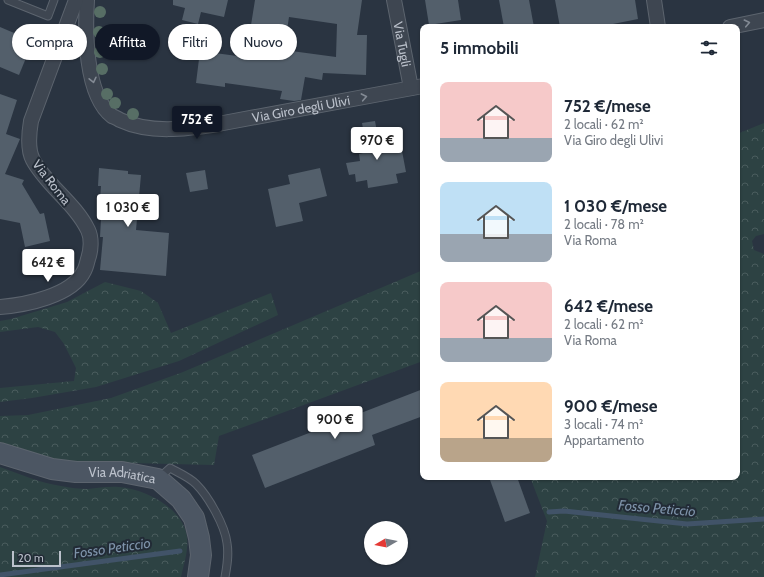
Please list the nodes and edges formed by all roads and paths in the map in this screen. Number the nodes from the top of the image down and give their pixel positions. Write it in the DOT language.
graph roads {
  1 [pos="8,0"];
  2 [pos="54,0"];
  3 [pos="76,0"];
  4 [pos="87,0"];
  5 [pos="394,0"];
  6 [pos="654,0"];
  7 [pos="764,20"];
  8 [pos="658,24"];
  9 [pos="740,25"];
  10 [pos="417,87"];
  11 [pos="0,307"];
  12 [pos="0,453"];
  13 [pos="158,479"];
  14 [pos="198,577"];
  15 [pos="225,577"];
  1 -- 2 [label="lane"];
  3 -- 11 [label="street, Via Roma"];
  4 -- 10 [label="street, Via Giro degli Ulivi, one-way"];
  5 -- 10 [label="street, Via Tugli"];
  6 -- 8 [label="street"];
  9 -- 7 [label="street, one-way"];
  12 -- 13 [label="main road, Via Adriatica"];
  13 -- 14 [label="main road, Via Adriatica"];
  13 -- 15 [label="lane"];
}
